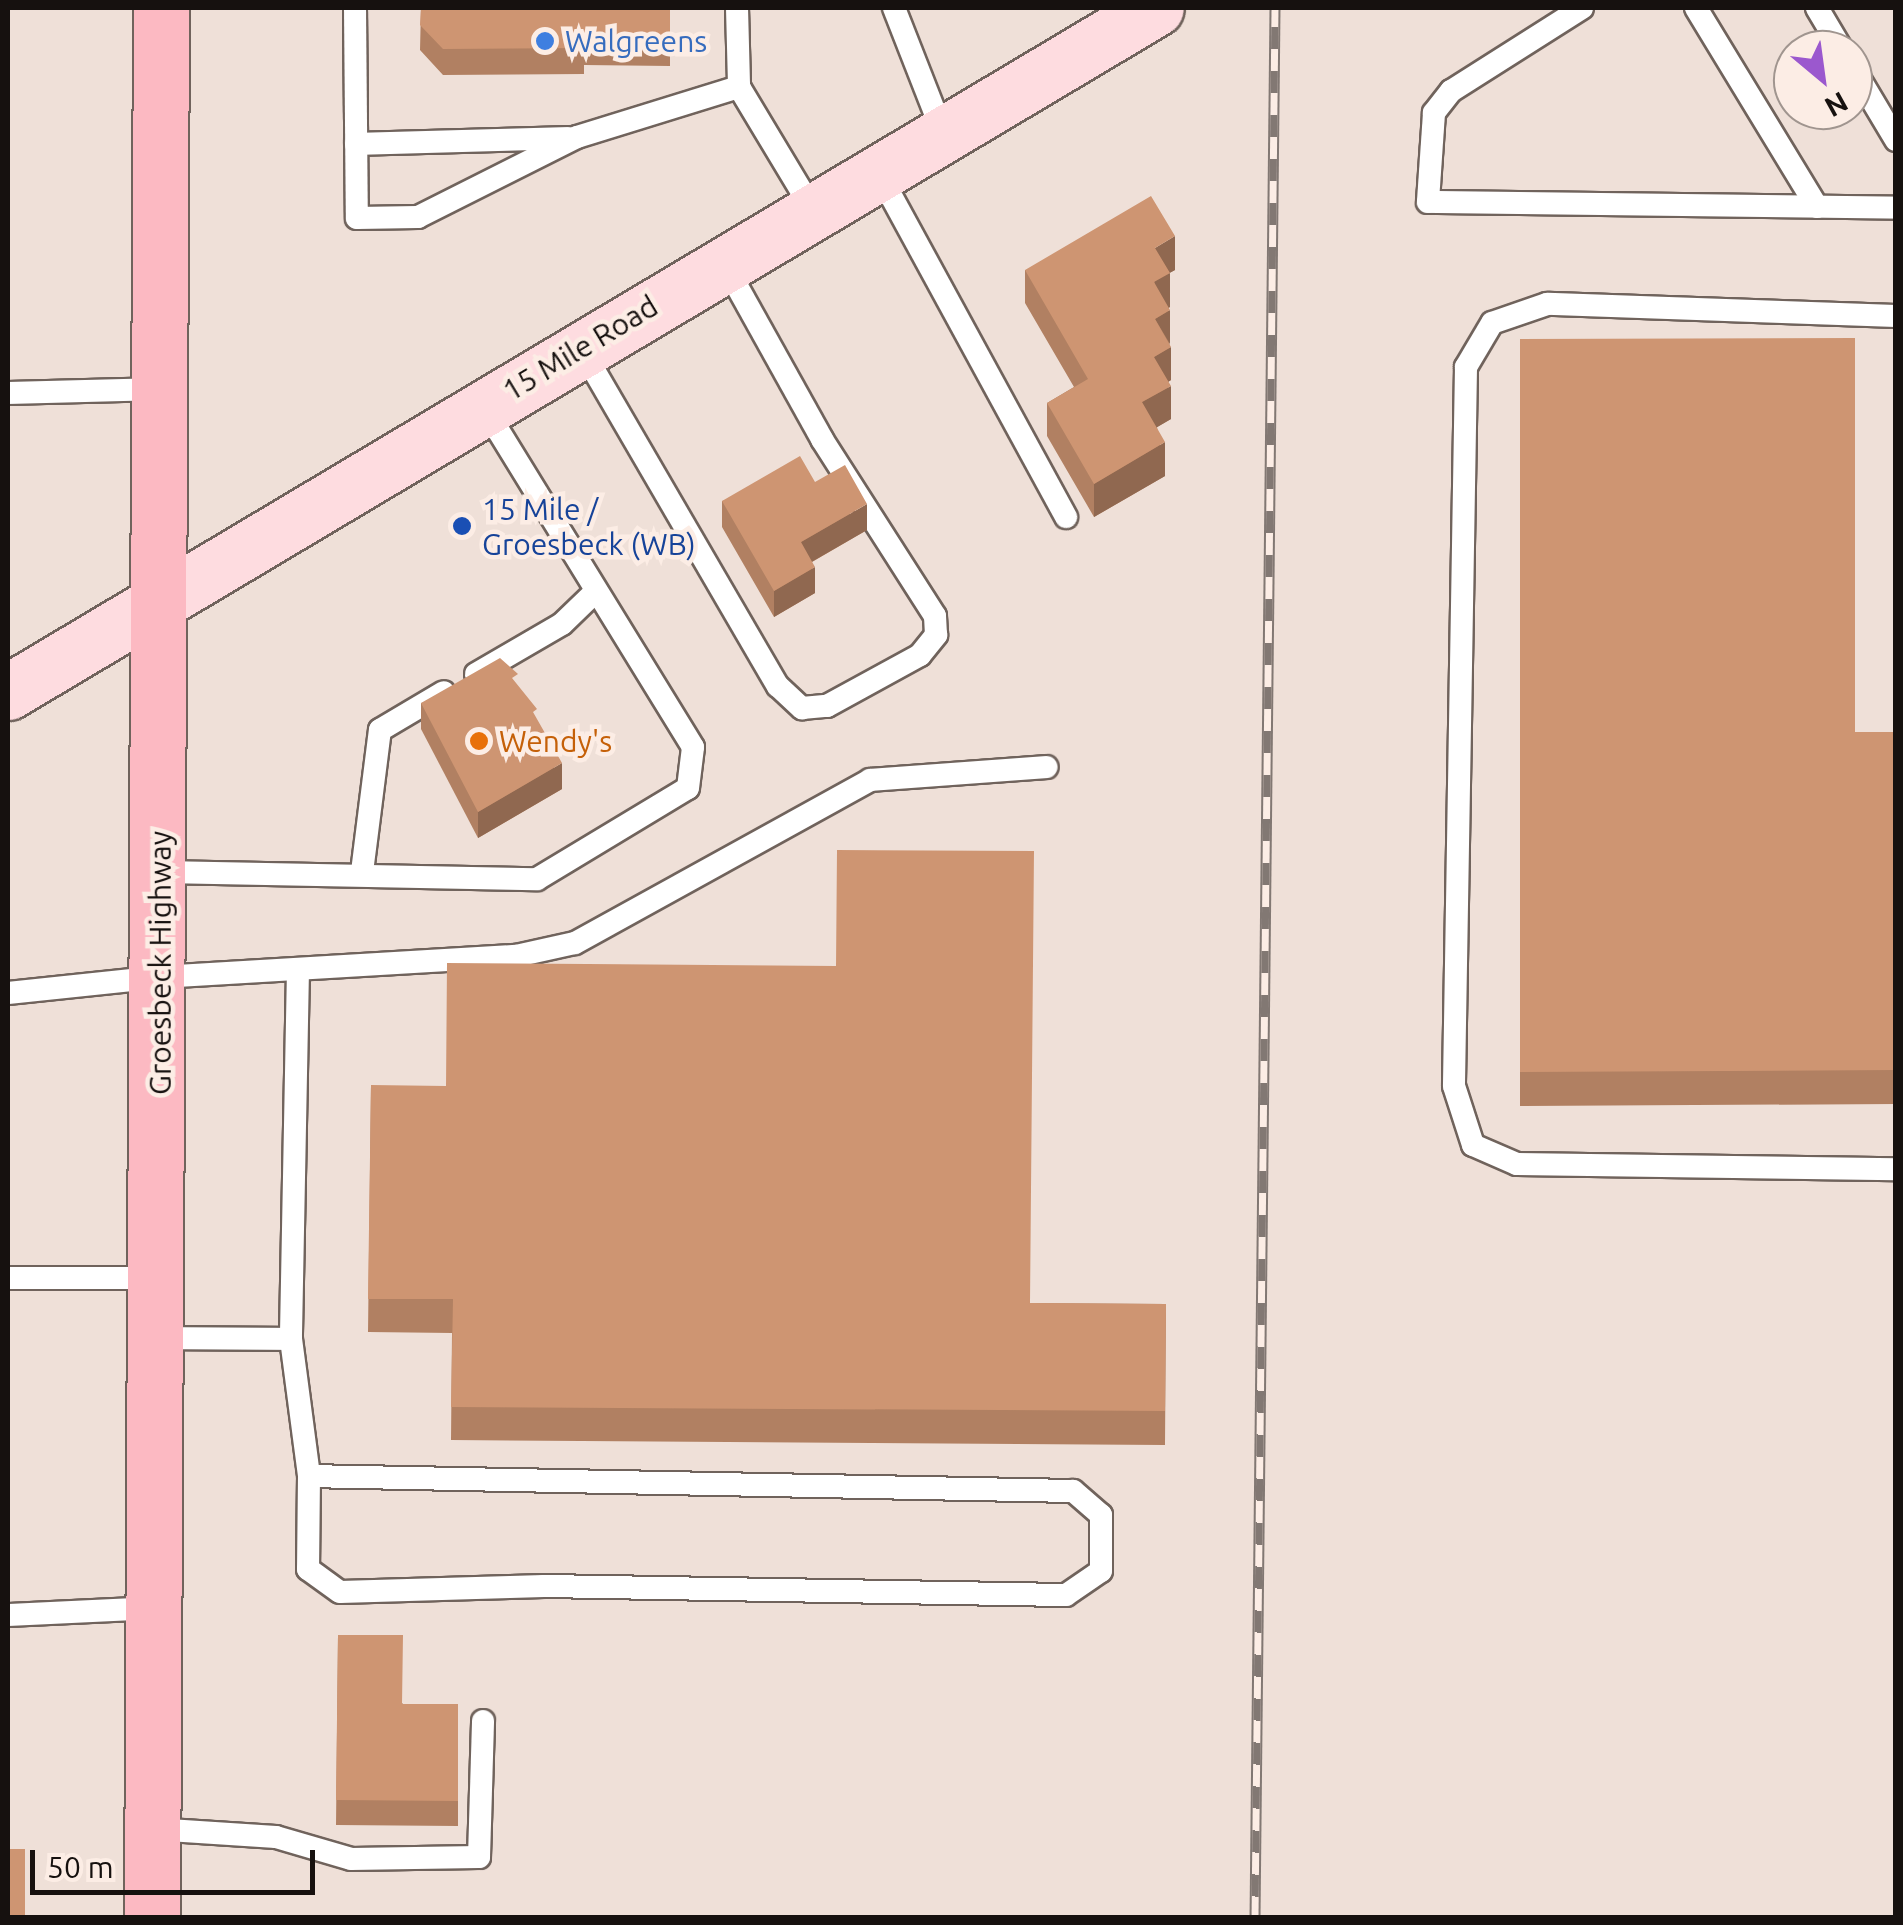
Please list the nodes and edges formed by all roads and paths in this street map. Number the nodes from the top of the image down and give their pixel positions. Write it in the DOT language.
graph roads {
  1 [pos="160,8"];
  2 [pos="355,8"];
  3 [pos="737,8"];
  4 [pos="894,8"];
  5 [pos="1156,8"];
  6 [pos="1582,8"];
  7 [pos="1696,8"];
  8 [pos="1817,8"];
  9 [pos="1830,30"];
  10 [pos="739,87"];
  11 [pos="1873,101"];
  12 [pos="943,133"];
  13 [pos="577,137"];
  14 [pos="1896,140"];
  15 [pos="356,144"];
  16 [pos="878,172"];
  17 [pos="1817,208"];
  18 [pos="1896,208"];
  19 [pos="813,210"];
  20 [pos="724,263"];
  21 [pos="1896,316"];
  22 [pos="581,348"];
  23 [pos="161,389"];
  24 [pos="8,392"];
  25 [pos="483,406"];
  26 [pos="1066,517"];
  27 [pos="596,591"];
  28 [pos="162,597"];
  29 [pos="8,692"];
  30 [pos="1047,767"];
  31 [pos="161,872"];
  32 [pos="362,872"];
  33 [pos="298,969"];
  34 [pos="160,977"];
  35 [pos="8,993"];
  36 [pos="1896,1170"];
  37 [pos="8,1278"];
  38 [pos="158,1278"];
  39 [pos="158,1338"];
  40 [pos="291,1339"];
  41 [pos="309,1476"];
  42 [pos="155,1608"];
  43 [pos="8,1615"];
  44 [pos="483,1721"];
  45 [pos="153,1828"];
  46 [pos="152,1918"];
  1 -- 23 [label="main road, Groesbeck Highway"];
  2 -- 15 [label="lane"];
  3 -- 10 [label="lane"];
  4 -- 12 [label="lane"];
  5 -- 12 [label="main road, 15 Mile Road"];
  6 -- 17 [label="lane"];
  7 -- 17 [label="lane"];
  8 -- 9 [label="lane"];
  10 -- 13 [label="lane"];
  10 -- 19 [label="lane"];
  11 -- 14 [label="lane"];
  12 -- 16 [label="main road, 15 Mile Road"];
  13 -- 15 [label="lane"];
  13 -- 15 [label="lane"];
  16 -- 19 [label="main road, 15 Mile Road"];
  16 -- 26 [label="lane"];
  17 -- 18 [label="lane"];
  19 -- 20 [label="main road, 15 Mile Road"];
  20 -- 22 [label="main road, 15 Mile Road"];
  20 -- 22 [label="lane"];
  21 -- 36 [label="lane"];
  22 -- 25 [label="main road, 15 Mile Road"];
  23 -- 24 [label="lane"];
  23 -- 28 [label="main road, Groesbeck Highway"];
  25 -- 27 [label="lane"];
  25 -- 28 [label="main road, 15 Mile Road"];
  27 -- 32 [label="lane"];
  27 -- 32 [label="lane"];
  28 -- 29 [label="main road, 15 Mile Road"];
  28 -- 31 [label="main road, Groesbeck Highway"];
  30 -- 33 [label="lane"];
  31 -- 32 [label="lane"];
  31 -- 34 [label="main road, Groesbeck Highway"];
  33 -- 34 [label="lane"];
  33 -- 40 [label="lane"];
  34 -- 35 [label="lane"];
  34 -- 38 [label="main road, Groesbeck Highway"];
  37 -- 38 [label="lane"];
  38 -- 39 [label="main road, Groesbeck Highway"];
  39 -- 40 [label="lane"];
  39 -- 42 [label="main road, Groesbeck Highway"];
  40 -- 41 [label="lane"];
  41 -- 41 [label="lane"];
  42 -- 43 [label="lane"];
  42 -- 45 [label="main road, Groesbeck Highway"];
  44 -- 45 [label="lane"];
  45 -- 46 [label="main road, Groesbeck Highway"];
}
